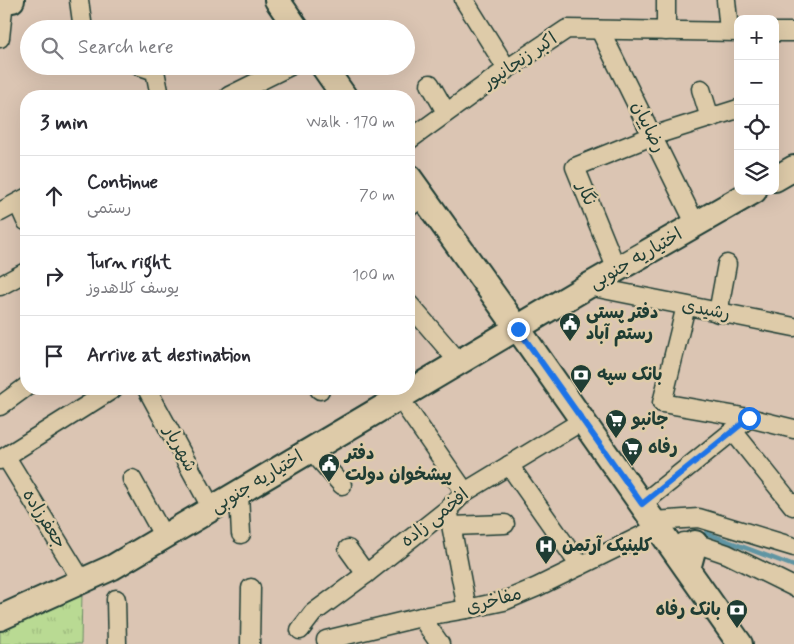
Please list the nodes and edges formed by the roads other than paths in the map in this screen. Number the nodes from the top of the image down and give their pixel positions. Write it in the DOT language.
graph roads {
  1 [pos="79,0"];
  2 [pos="277,0"];
  3 [pos="464,0"];
  4 [pos="666,0"];
  5 [pos="726,0"];
  6 [pos="5,1"];
  7 [pos="82,20"];
  8 [pos="291,20"];
  9 [pos="600,30"];
  10 [pos="666,31"];
  11 [pos="733,32"];
  12 [pos="779,32"];
  13 [pos="794,32"];
  14 [pos="0,38"];
  15 [pos="507,69"];
  16 [pos="156,75"];
  17 [pos="272,75"];
  18 [pos="329,75"];
  19 [pos="430,84"];
  20 [pos="701,89"];
  21 [pos="159,90"];
  22 [pos="241,90"];
  23 [pos="340,90"];
  24 [pos="734,109"];
  25 [pos="446,112"];
  26 [pos="710,118"];
  27 [pos="415,135"];
  28 [pos="652,136"];
  29 [pos="794,168"];
  30 [pos="779,177"];
  31 [pos="415,186"];
  32 [pos="747,195"];
  33 [pos="20,202"];
  34 [pos="415,209"];
  35 [pos="0,212"];
  36 [pos="696,225"];
  37 [pos="727,264"];
  38 [pos="617,270"];
  39 [pos="20,275"];
  40 [pos="0,286"];
  41 [pos="588,286"];
  42 [pos="686,306"];
  43 [pos="415,311"];
  44 [pos="718,313"];
  45 [pos="794,327"];
  46 [pos="513,332"];
  47 [pos="459,362"];
  48 [pos="415,388"];
  49 [pos="20,391"];
  50 [pos="103,395"];
  51 [pos="150,395"];
  52 [pos="404,395"];
  53 [pos="0,406"];
  54 [pos="408,410"];
  55 [pos="749,418"];
  56 [pos="579,423"];
  57 [pos="794,429"];
  58 [pos="733,431"];
  59 [pos="312,450"];
  60 [pos="3,458"];
  61 [pos="509,465"];
  62 [pos="132,479"];
  63 [pos="342,485"];
  64 [pos="464,492"];
  65 [pos="239,494"];
  66 [pos="793,506"];
  67 [pos="212,509"];
  68 [pos="448,509"];
  69 [pos="505,524"];
  70 [pos="654,525"];
  71 [pos="452,526"];
  72 [pos="241,534"];
  73 [pos="164,538"];
  74 [pos="695,543"];
  75 [pos="794,547"];
  76 [pos="348,549"];
  77 [pos="580,566"];
  78 [pos="688,569"];
  79 [pos="366,574"];
  80 [pos="82,581"];
  81 [pos="794,586"];
  82 [pos="251,588"];
  83 [pos="699,593"];
  84 [pos="116,599"];
  85 [pos="467,610"];
  86 [pos="421,617"];
  87 [pos="0,618"];
  88 [pos="298,637"];
  89 [pos="326,642"];
  90 [pos="117,644"];
  91 [pos="250,644"];
  92 [pos="440,644"];
  93 [pos="730,644"];
  94 [pos="740,644"];
  1 -- 7 [label="street"];
  2 -- 8 [label="main road"];
  3 -- 15 [label="street"];
  4 -- 10 [label="street"];
  5 -- 11 [label="street"];
  6 -- 14 [label="street"];
  9 -- 10 [label="street, اکبر زنجانپور"];
  9 -- 15 [label="street, اکبر زنجانپور"];
  9 -- 28 [label="street, رضاییان"];
  10 -- 11 [label="street, اکبر زنجانپور"];
  12 -- 13 [label="street"];
  15 -- 25 [label="street, اکبر زنجانپور"];
  16 -- 21 [label="street"];
  17 -- 22 [label="street"];
  18 -- 23 [label="main road"];
  19 -- 25 [label="street"];
  20 -- 26 [label="street"];
  24 -- 26 [label="street"];
  25 -- 27 [label="street, اکبر زنجانپور"];
  26 -- 28 [label="street"];
  28 -- 36 [label="street, رضاییان"];
  28 -- 38 [label="street, نگار"];
  29 -- 30 [label="main road"];
  31 -- 46 [label="main road"];
  32 -- 36 [label="main road, اختیاریه جنوبی"];
  33 -- 35 [label="street"];
  34 -- 46 [label="main road"];
  36 -- 38 [label="main road, اختیاریه جنوبی"];
  37 -- 44 [label="street"];
  38 -- 41 [label="main road, اختیاریه جنوبی"];
  39 -- 40 [label="street"];
  41 -- 42 [label="street, رشیدی"];
  41 -- 46 [label="main road, اختیاریه جنوبی"];
  42 -- 44 [label="street, رشیدی"];
  42 -- 55 [label="street"];
  43 -- 47 [label="street"];
  44 -- 45 [label="street, رشیدی"];
  46 -- 47 [label="main road, اختیاریه جنوبی"];
  46 -- 56 [label="main road"];
  47 -- 48 [label="main road, اختیاریه جنوبی"];
  49 -- 53 [label="street"];
  50 -- 60 [label="street"];
  51 -- 67 [label="street, شهریار"];
  52 -- 59 [label="main road, اختیاریه جنوبی"];
  54 -- 64 [label="street"];
  55 -- 57 [label="street"];
  55 -- 58 [label="street"];
  56 -- 61 [label="street, افخمی زاده"];
  56 -- 70 [label="main road"];
  58 -- 66 [label="street"];
  58 -- 70 [label="street"];
  59 -- 63 [label="street"];
  59 -- 65 [label="main road, اختیاریه جنوبی"];
  60 -- 80 [label="street, جعفرزاده"];
  61 -- 64 [label="street, افخمی زاده"];
  61 -- 77 [label="street"];
  62 -- 73 [label="street"];
  64 -- 68 [label="street, افخمی زاده"];
  65 -- 67 [label="main road, اختیاریه جنوبی"];
  65 -- 72 [label="street"];
  67 -- 73 [label="main road, اختیاریه جنوبی"];
  68 -- 71 [label="street"];
  68 -- 79 [label="street, افخمی زاده"];
  69 -- 71 [label="street"];
  70 -- 74 [label="street"];
  70 -- 75 [label="street"];
  70 -- 77 [label="street, مفاخری"];
  70 -- 78 [label="main road"];
  70 -- 83 [label="main road"];
  71 -- 85 [label="street"];
  73 -- 80 [label="main road, اختیاریه جنوبی"];
  74 -- 78 [label="main road"];
  74 -- 81 [label="street"];
  76 -- 79 [label="street"];
  77 -- 85 [label="street, مفاخری"];
  78 -- 83 [label="main road"];
  79 -- 88 [label="street, افخمی زاده"];
  80 -- 87 [label="main road, اختیاریه جنوبی"];
  82 -- 91 [label="street"];
  83 -- 93 [label="main road"];
  83 -- 94 [label="main road"];
  84 -- 90 [label="street"];
  85 -- 86 [label="street, مفاخری"];
  86 -- 89 [label="street, مفاخری"];
  86 -- 92 [label="street"];
  88 -- 89 [label="street"];
}
